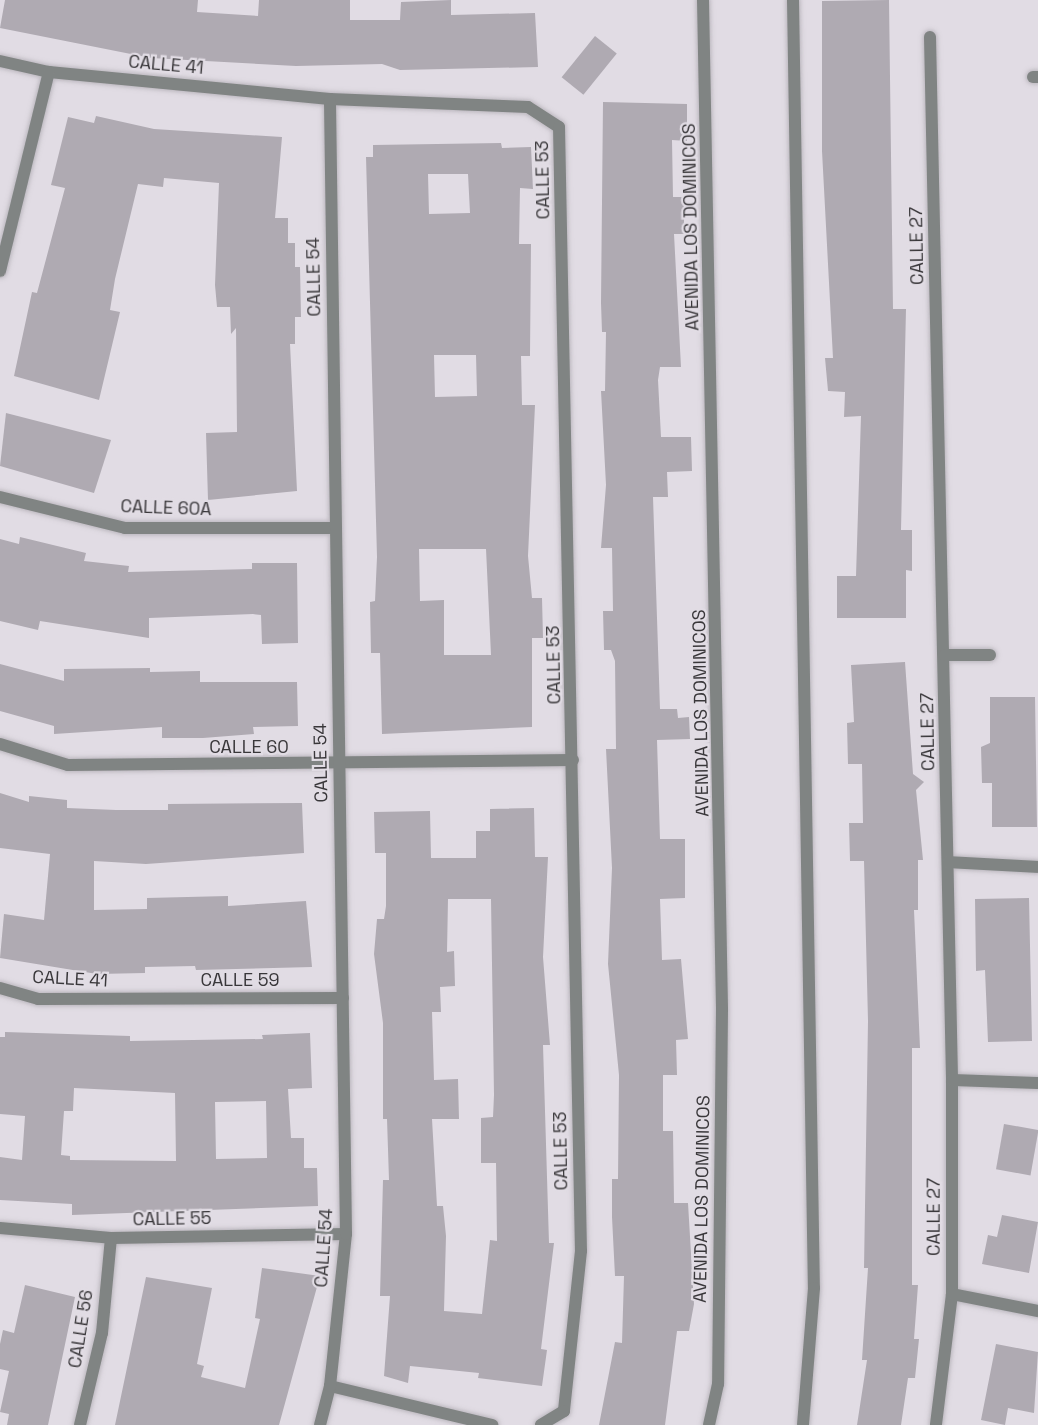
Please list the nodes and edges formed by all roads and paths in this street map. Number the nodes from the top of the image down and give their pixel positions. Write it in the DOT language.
graph roads {
  1 [pos="703,0"];
  2 [pos="793,0"];
  3 [pos="930,37"];
  4 [pos="0,61"];
  5 [pos="50,72"];
  6 [pos="330,99"];
  7 [pos="0,271"];
  8 [pos="0,497"];
  9 [pos="335,528"];
  10 [pos="945,655"];
  11 [pos="990,655"];
  12 [pos="0,744"];
  13 [pos="573,760"];
  14 [pos="339,764"];
  15 [pos="948,862"];
  16 [pos="1038,867"];
  17 [pos="0,988"];
  18 [pos="343,998"];
  19 [pos="138,999"];
  20 [pos="952,1080"];
  21 [pos="1038,1083"];
  22 [pos="0,1228"];
  23 [pos="346,1234"];
  24 [pos="111,1238"];
  25 [pos="952,1294"];
  26 [pos="1038,1311"];
  27 [pos="330,1386"];
  28 [pos="80,1425"];
  29 [pos="320,1425"];
  30 [pos="492,1425"];
  31 [pos="540,1425"];
  32 [pos="709,1425"];
  33 [pos="803,1425"];
  34 [pos="936,1425"];
  1 -- 32 [label="street, AVENIDA LOS DOMINICOS"];
  2 -- 33 [label="street"];
  3 -- 10 [label="street, CALLE 27"];
  4 -- 5 [label="street, CALLE 41"];
  5 -- 6 [label="street, CALLE 41"];
  5 -- 7 [label="street"];
  6 -- 9 [label="street, CALLE 54"];
  6 -- 13 [label="street, CALLE 53"];
  8 -- 9 [label="street, CALLE 60A"];
  9 -- 14 [label="street, CALLE 54"];
  10 -- 11 [label="street"];
  10 -- 15 [label="street, CALLE 27"];
  12 -- 14 [label="street, CALLE 60"];
  13 -- 14 [label="street, CALLE 60"];
  13 -- 31 [label="street, CALLE 53"];
  14 -- 18 [label="street, CALLE 54"];
  15 -- 16 [label="street"];
  15 -- 20 [label="street, CALLE 27"];
  17 -- 19 [label="street, CALLE 41"];
  18 -- 19 [label="street, CALLE 59"];
  18 -- 23 [label="street, CALLE 54"];
  20 -- 21 [label="street"];
  20 -- 25 [label="street, CALLE 27"];
  22 -- 24 [label="street, CALLE 55"];
  23 -- 24 [label="street, CALLE 55"];
  23 -- 27 [label="street, CALLE 54"];
  24 -- 28 [label="street, CALLE 56"];
  25 -- 26 [label="street"];
  25 -- 34 [label="street, CALLE 27"];
  27 -- 29 [label="street, CALLE 54"];
  27 -- 30 [label="street"];
}
